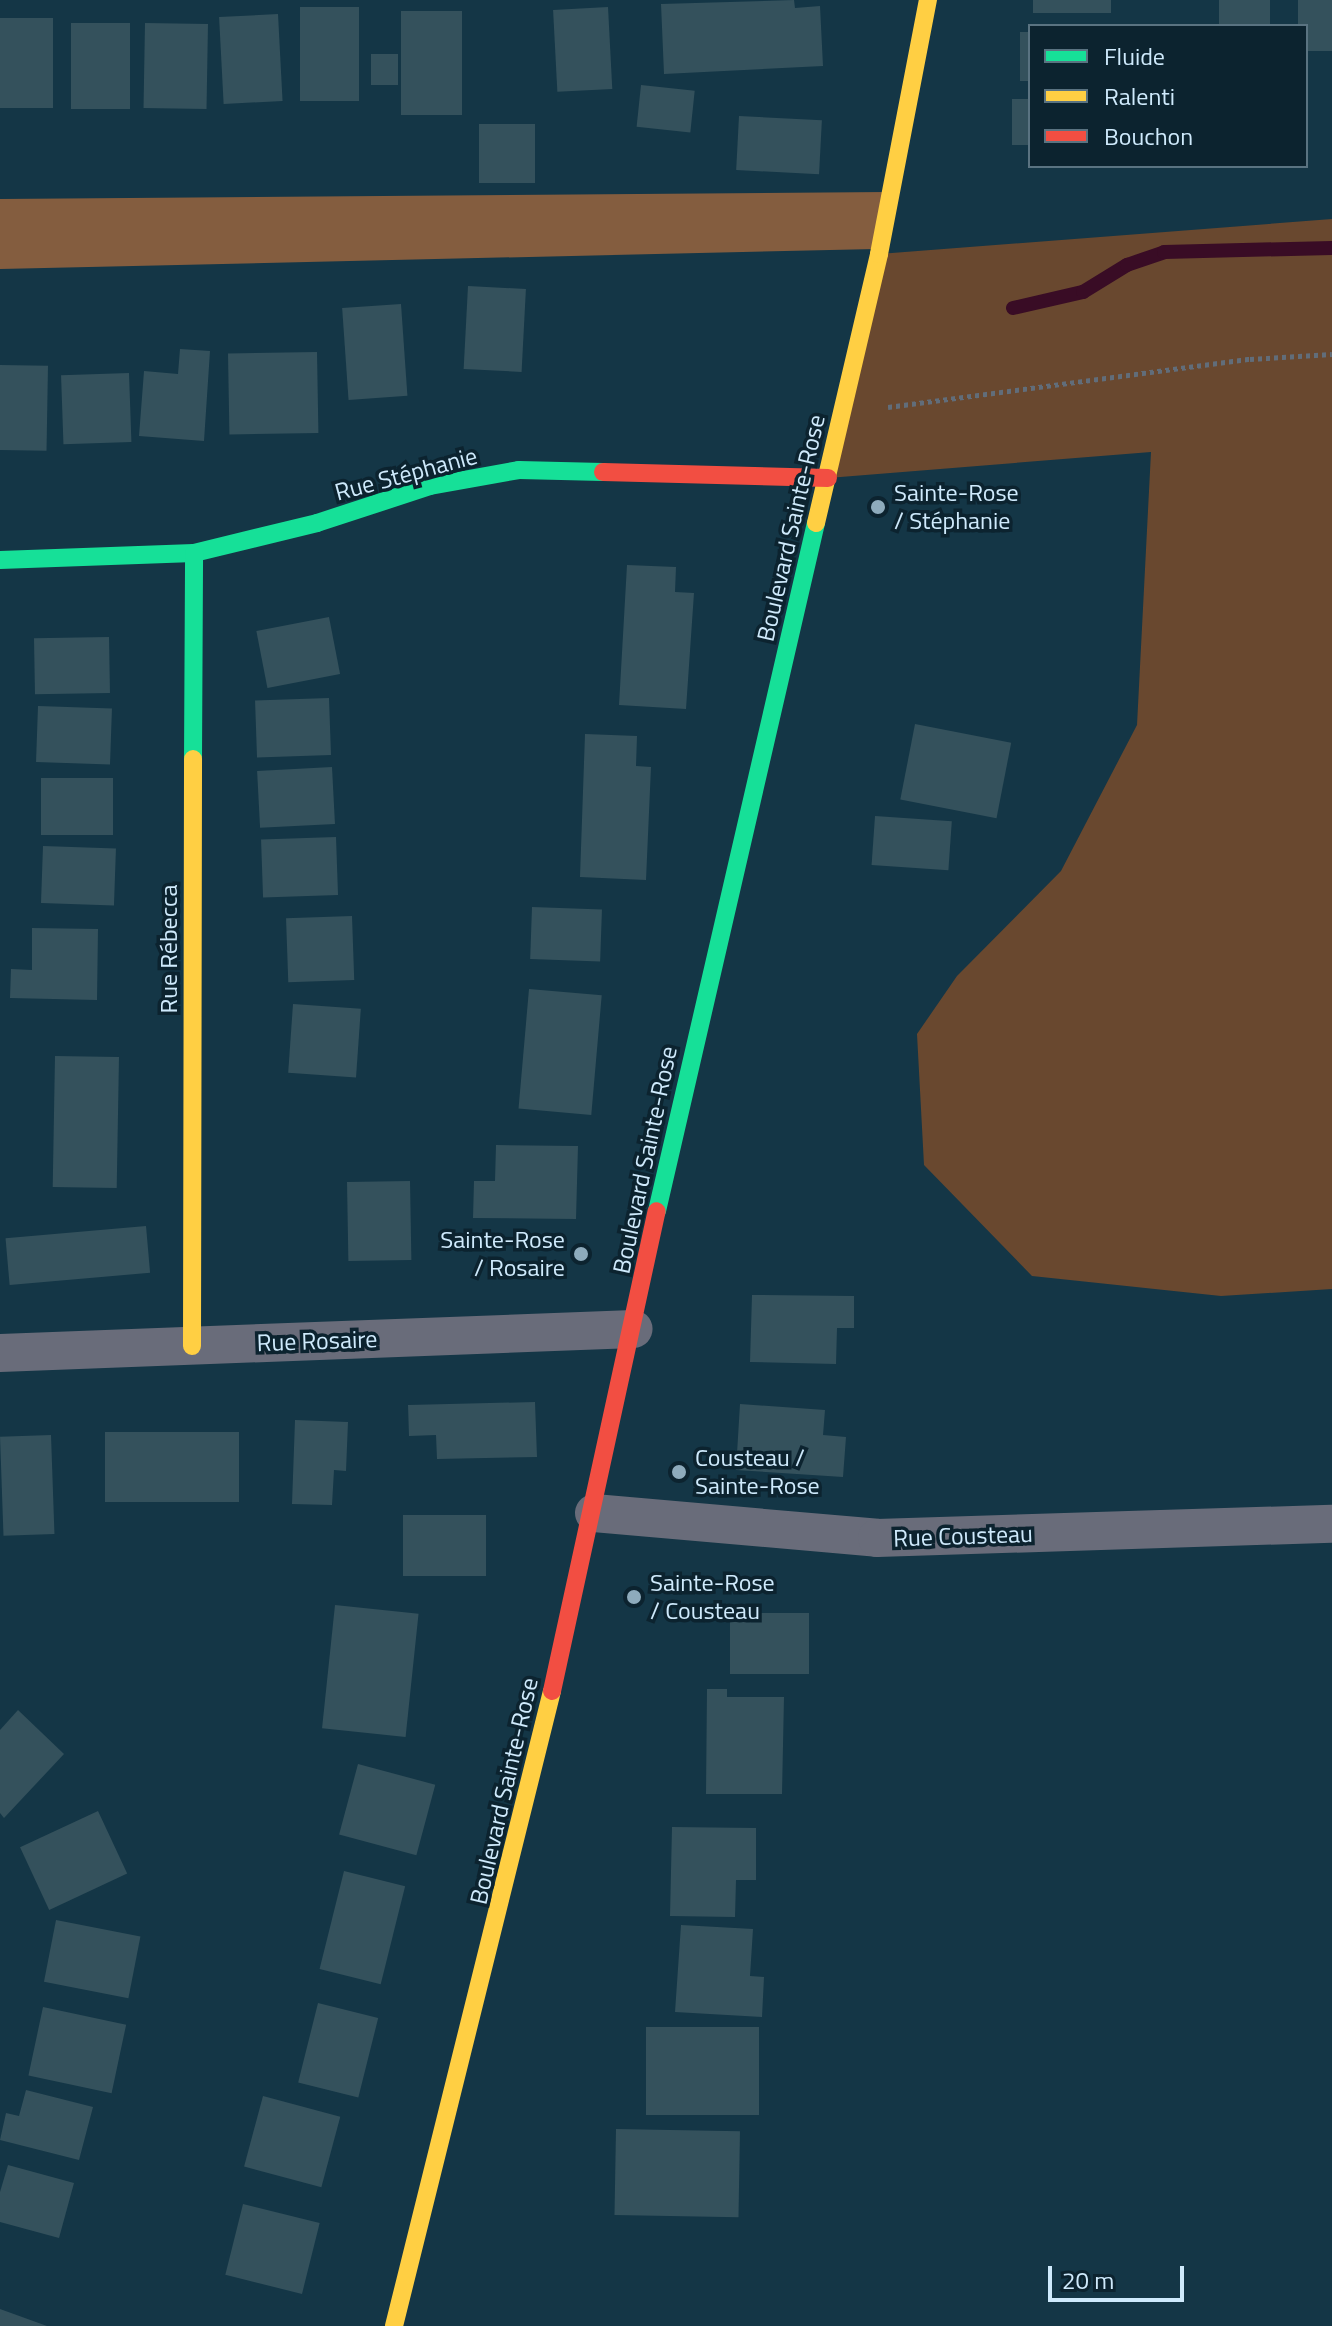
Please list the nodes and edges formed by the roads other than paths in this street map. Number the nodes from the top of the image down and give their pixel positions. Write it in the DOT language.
graph roads {
  1 [pos="928,0"];
  2 [pos="828,478"];
  3 [pos="194,553"];
  4 [pos="0,560"];
  5 [pos="634,1329"];
  6 [pos="192,1346"];
  7 [pos="0,1353"];
  8 [pos="594,1513"];
  9 [pos="1332,1524"];
  10 [pos="394,2326"];
  1 -- 2 [label="street, Boulevard Sainte-Rose"];
  2 -- 3 [label="street, Rue Stéphanie"];
  2 -- 5 [label="street, Boulevard Sainte-Rose"];
  3 -- 4 [label="street, Rue Stéphanie"];
  3 -- 6 [label="street, Rue Rébecca"];
  5 -- 6 [label="street, Rue Rosaire"];
  5 -- 8 [label="street, Boulevard Sainte-Rose"];
  6 -- 7 [label="street, Rue Rosaire"];
  8 -- 9 [label="street, Rue Cousteau"];
  8 -- 10 [label="street, Boulevard Sainte-Rose"];
}
